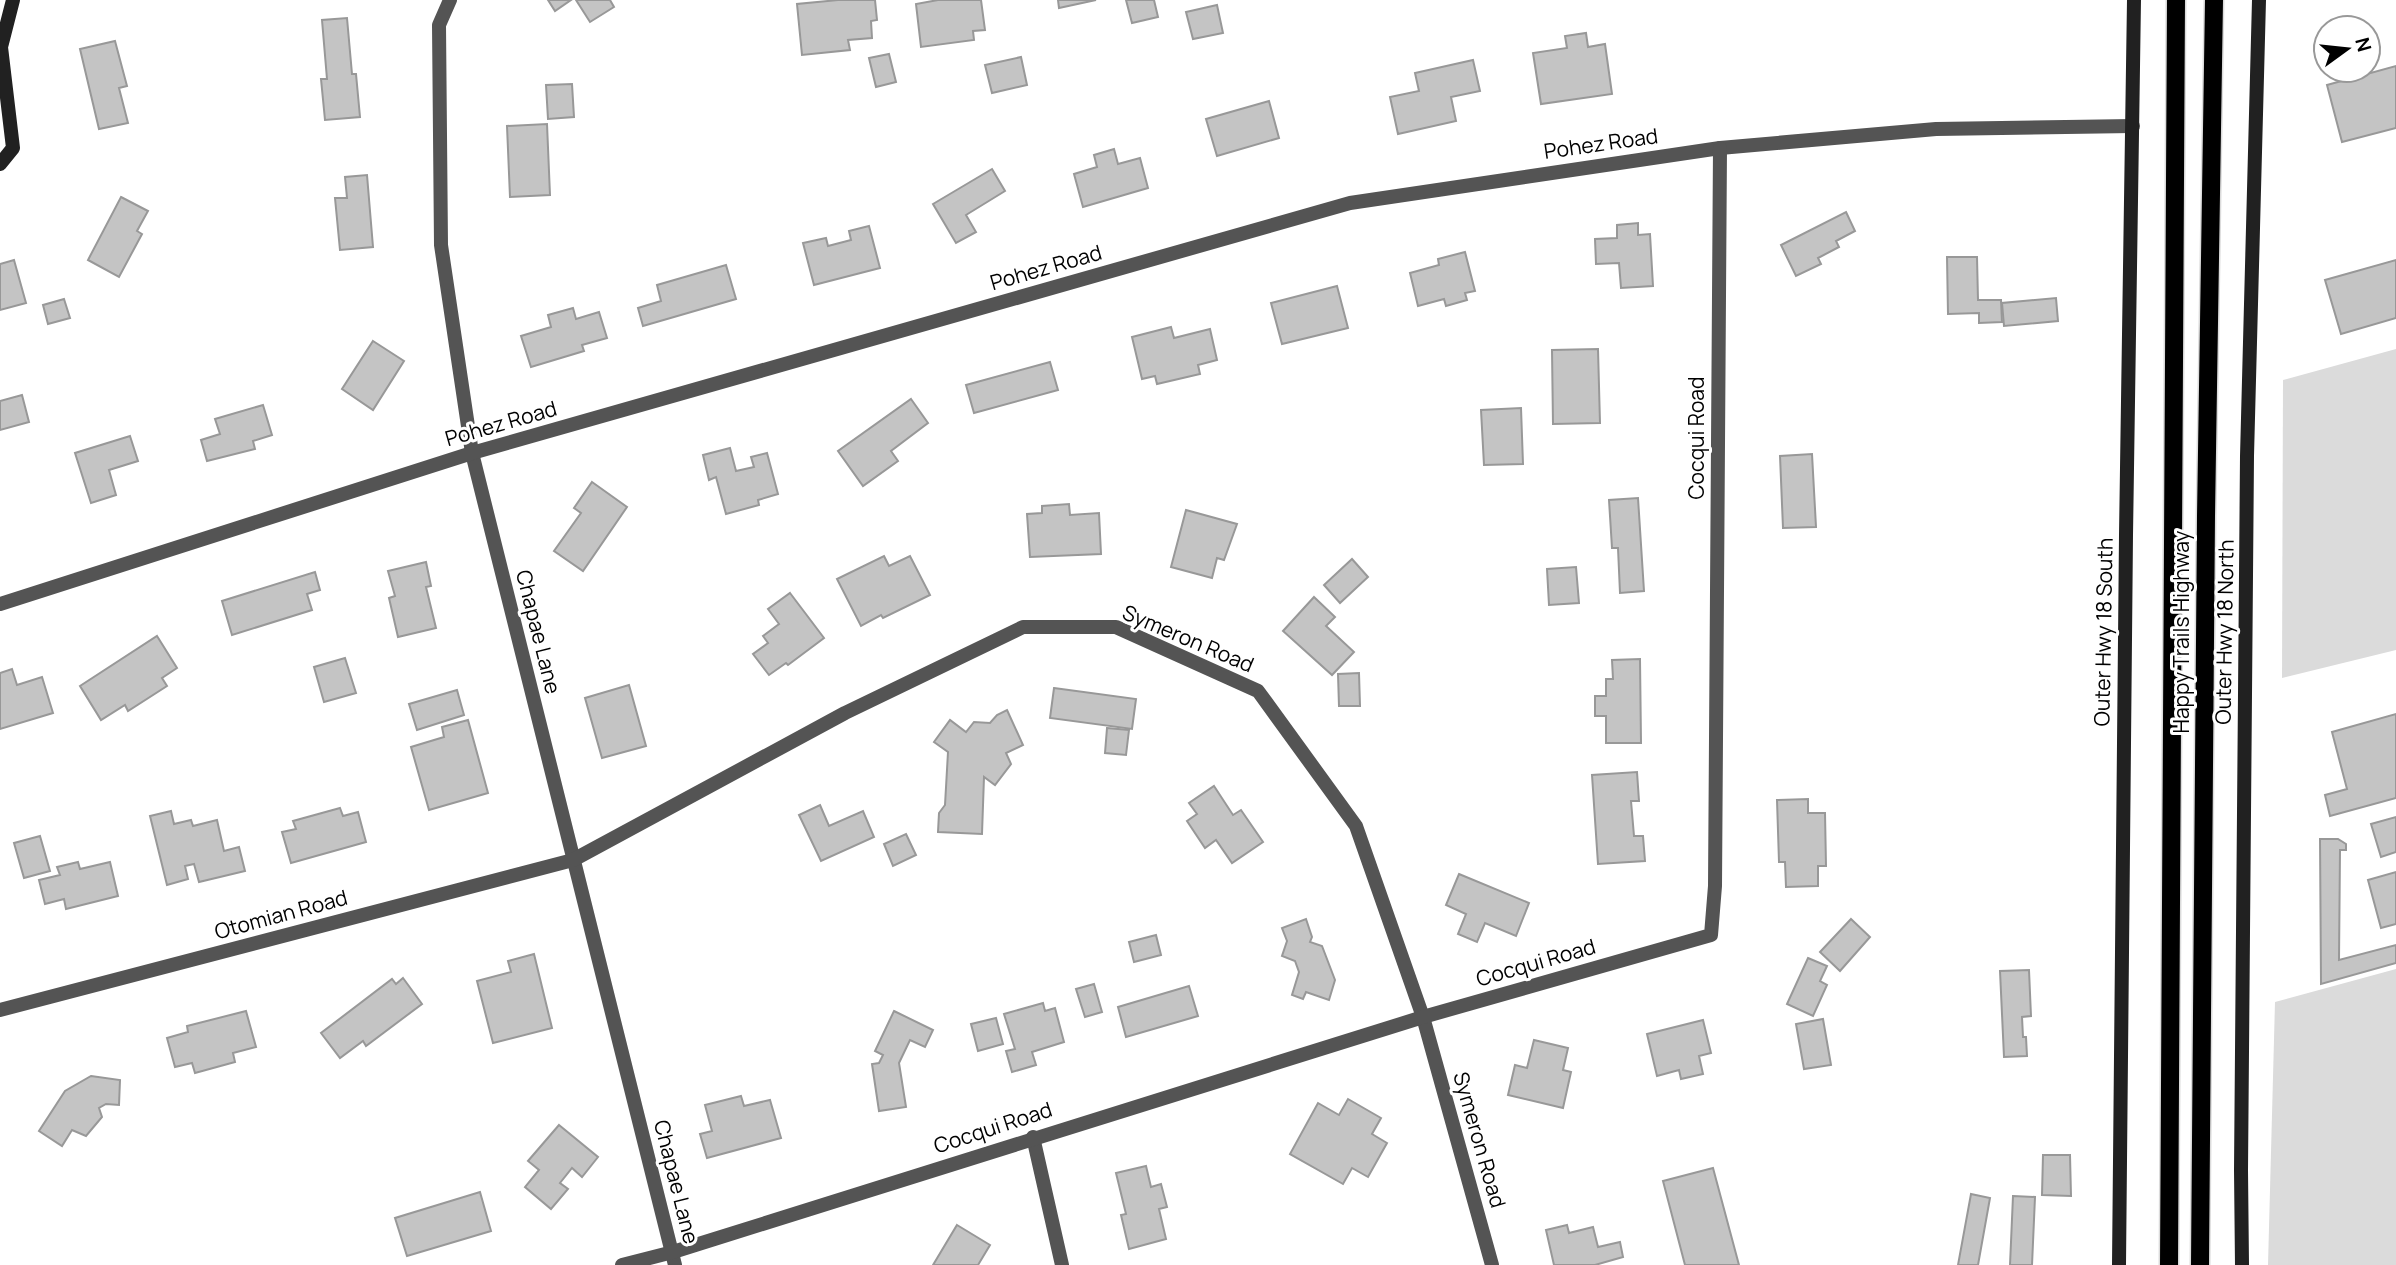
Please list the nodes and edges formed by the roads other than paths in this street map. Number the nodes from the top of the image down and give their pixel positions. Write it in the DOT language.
graph roads {
  1 [pos="13,0"];
  2 [pos="450,0"];
  3 [pos="2134,0"];
  4 [pos="2176,0"];
  5 [pos="2214,0"];
  6 [pos="2259,0"];
  7 [pos="2133,126"];
  8 [pos="1720,148"];
  9 [pos="0,164"];
  10 [pos="472,453"];
  11 [pos="0,604"];
  12 [pos="573,860"];
  13 [pos="0,1010"];
  14 [pos="1423,1017"];
  15 [pos="1033,1137"];
  16 [pos="674,1259"];
  17 [pos="622,1265"];
  18 [pos="1062,1265"];
  19 [pos="1492,1265"];
  20 [pos="2119,1265"];
  21 [pos="2169,1265"];
  22 [pos="2200,1265"];
  23 [pos="2242,1265"];
  1 -- 9 [label="street"];
  2 -- 10 [label="street, Chapae Lane"];
  3 -- 7 [label="street, Outer Hwy 18 South"];
  4 -- 21 [label="main road, Happy Trails Highway"];
  5 -- 22 [label="main road, Happy Trails Highway"];
  6 -- 23 [label="street, Outer Hwy 18 North"];
  7 -- 8 [label="street, Pohez Road"];
  7 -- 20 [label="street, Outer Hwy 18 South"];
  8 -- 10 [label="street, Pohez Road"];
  8 -- 14 [label="street, Cocqui Road"];
  10 -- 11 [label="street, Pohez Road"];
  10 -- 12 [label="street, Chapae Lane"];
  12 -- 13 [label="street, Otomian Road"];
  12 -- 14 [label="street, Symeron Road"];
  12 -- 16 [label="street, Chapae Lane"];
  14 -- 15 [label="street, Cocqui Road"];
  14 -- 19 [label="street, Symeron Road"];
  15 -- 16 [label="street, Cocqui Road"];
  15 -- 18 [label="street"];
  16 -- 17 [label="street, Cocqui Road"];
}
